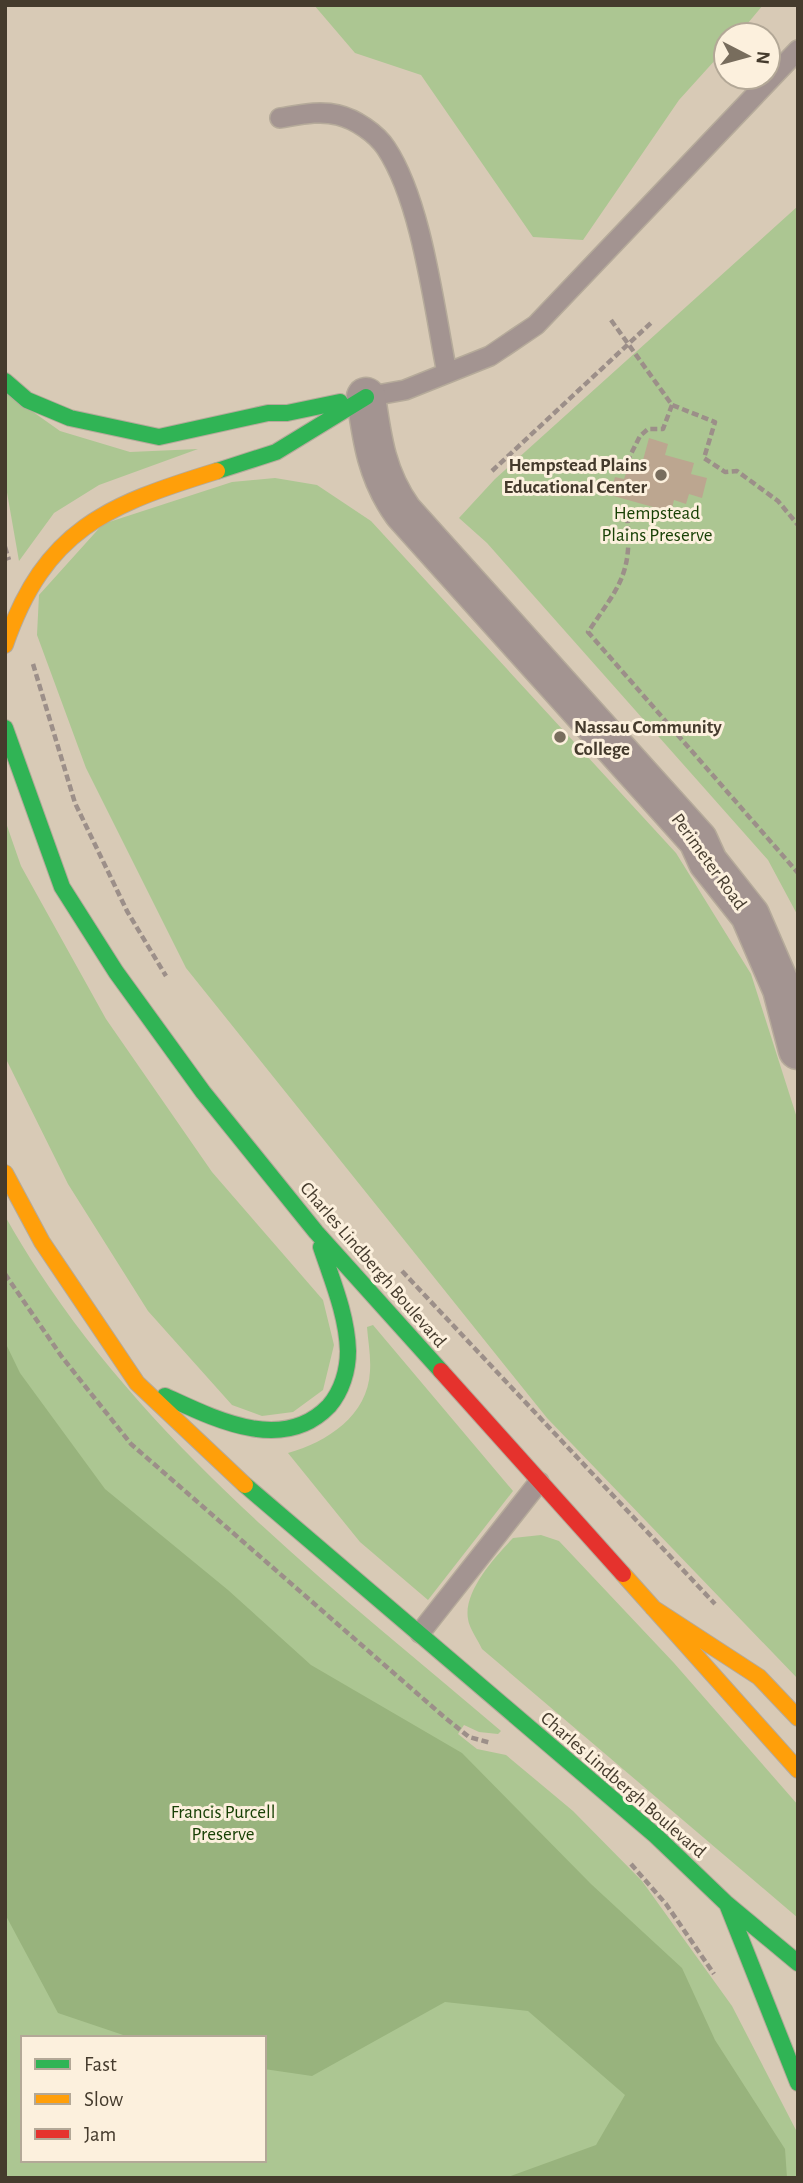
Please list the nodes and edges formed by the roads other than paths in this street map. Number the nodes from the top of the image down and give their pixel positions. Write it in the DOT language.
graph roads {
  1 [pos="798,50"];
  2 [pos="280,118"];
  3 [pos="447,373"];
  4 [pos="5,381"];
  5 [pos="366,397"];
  6 [pos="5,645"];
  7 [pos="5,728"];
  8 [pos="798,1050"];
  9 [pos="5,1173"];
  10 [pos="316,1232"];
  11 [pos="137,1383"];
  12 [pos="539,1482"];
  13 [pos="653,1608"];
  14 [pos="420,1633"];
  15 [pos="798,1718"];
  16 [pos="798,1770"];
  17 [pos="727,1904"];
  18 [pos="798,1963"];
  19 [pos="798,2083"];
  1 -- 3 [label="lane"];
  2 -- 3 [label="lane"];
  3 -- 5 [label="lane"];
  4 -- 5 [label="main road"];
  5 -- 6 [label="main road"];
  5 -- 8 [label="street, Perimeter Road"];
  7 -- 10 [label="main road, Charles Lindbergh Boulevard"];
  9 -- 11 [label="main road, Charles Lindbergh Boulevard"];
  10 -- 11 [label="main road"];
  10 -- 12 [label="main road, Charles Lindbergh Boulevard"];
  11 -- 14 [label="main road, Charles Lindbergh Boulevard"];
  12 -- 13 [label="main road, Charles Lindbergh Boulevard"];
  12 -- 14 [label="lane"];
  13 -- 15 [label="main road"];
  13 -- 16 [label="main road, Charles Lindbergh Boulevard"];
  14 -- 17 [label="main road, Charles Lindbergh Boulevard"];
  17 -- 18 [label="main road, Charles Lindbergh Boulevard"];
  17 -- 19 [label="main road"];
}
